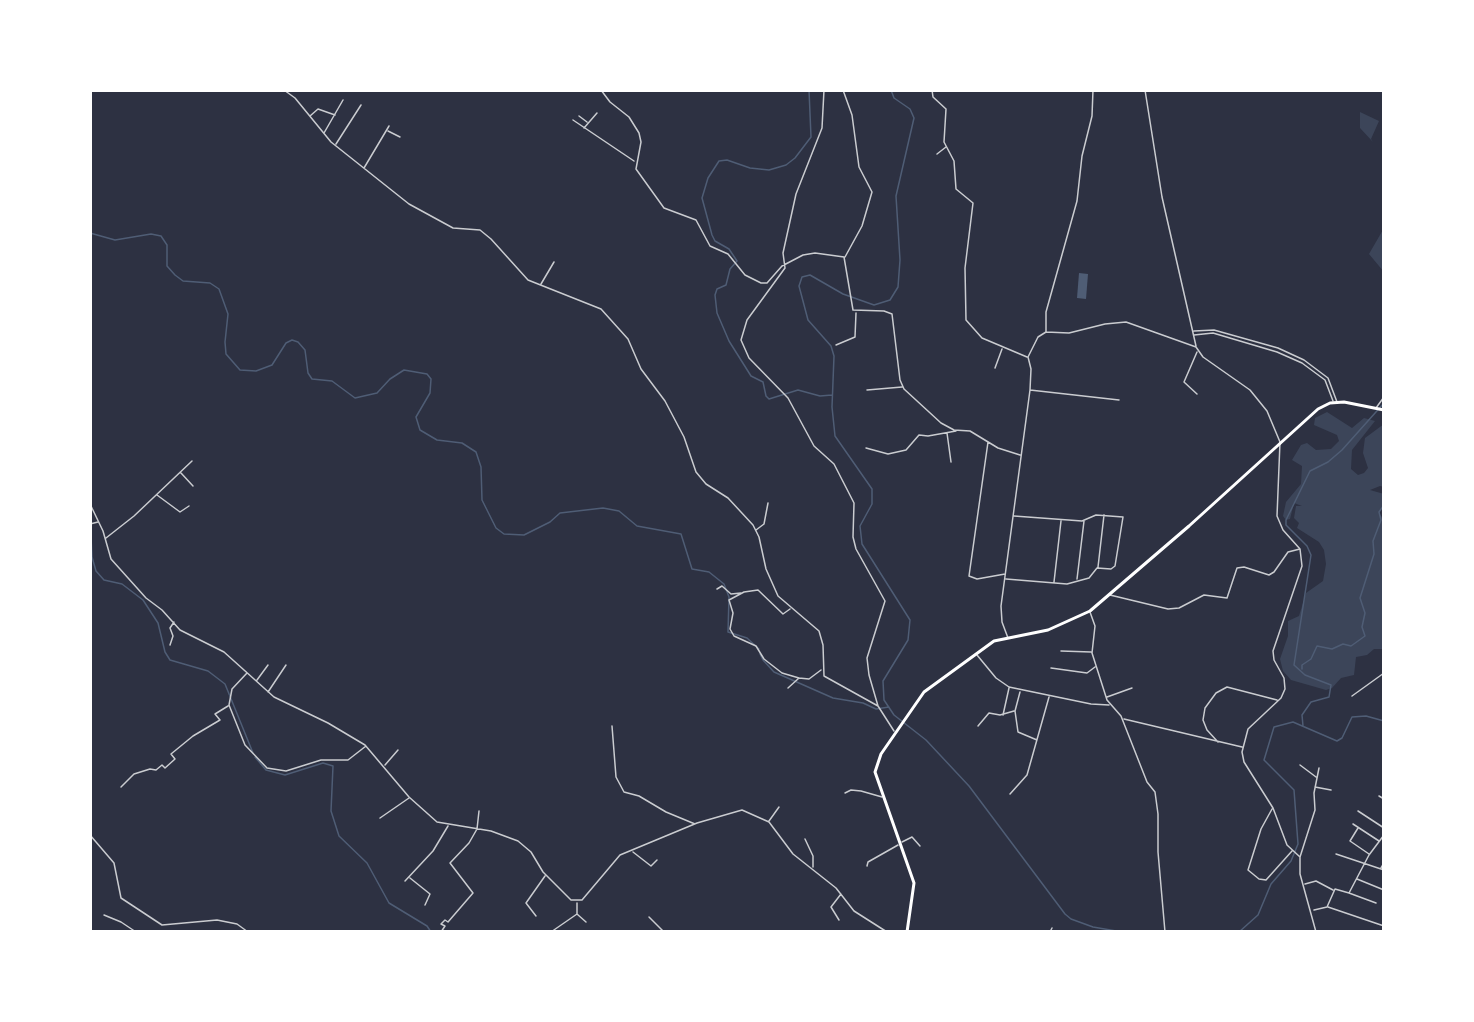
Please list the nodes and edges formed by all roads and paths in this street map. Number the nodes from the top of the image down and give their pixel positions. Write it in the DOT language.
graph roads {
  1 [pos="284,90"];
  2 [pos="602,90"];
  3 [pos="824,90"];
  4 [pos="843,90"];
  5 [pos="932,90"];
  6 [pos="1094,90"];
  7 [pos="1145,90"];
  8 [pos="343,100"];
  9 [pos="361,105"];
  10 [pos="597,113"];
  11 [pos="335,115"];
  12 [pos="579,116"];
  13 [pos="310,117"];
  14 [pos="573,120"];
  15 [pos="588,123"];
  16 [pos="389,126"];
  17 [pos="584,128"];
  18 [pos="387,130"];
  19 [pos="324,134"];
  20 [pos="400,137"];
  21 [pos="335,145"];
  22 [pos="946,147"];
  23 [pos="937,154"];
  24 [pos="636,162"];
  25 [pos="363,168"];
  26 [pos="844,258"];
  27 [pos="554,262"];
  28 [pos="786,264"];
  29 [pos="540,286"];
  30 [pos="856,312"];
  31 [pos="1193,331"];
  32 [pos="1046,332"];
  33 [pos="1194,335"];
  34 [pos="1242,342"];
  35 [pos="836,345"];
  36 [pos="1196,347"];
  37 [pos="1003,348"];
  38 [pos="1198,351"];
  39 [pos="1028,357"];
  40 [pos="995,368"];
  41 [pos="903,387"];
  42 [pos="867,390"];
  43 [pos="1030,390"];
  44 [pos="1197,394"];
  45 [pos="1384,397"];
  46 [pos="1119,400"];
  47 [pos="1335,402"];
  48 [pos="1376,409"];
  49 [pos="1384,411"];
  50 [pos="960,431"];
  51 [pos="947,433"];
  52 [pos="988,442"];
  53 [pos="1280,442"];
  54 [pos="866,448"];
  55 [pos="1021,455"];
  56 [pos="192,461"];
  57 [pos="951,462"];
  58 [pos="180,472"];
  59 [pos="193,486"];
  60 [pos="156,495"];
  61 [pos="768,503"];
  62 [pos="90,504"];
  63 [pos="189,506"];
  64 [pos="1104,515"];
  65 [pos="1014,516"];
  66 [pos="1061,520"];
  67 [pos="1084,520"];
  68 [pos="99,522"];
  69 [pos="90,524"];
  70 [pos="756,530"];
  71 [pos="106,538"];
  72 [pos="1300,549"];
  73 [pos="1097,568"];
  74 [pos="1005,574"];
  75 [pos="1005,579"];
  76 [pos="1077,580"];
  77 [pos="1054,583"];
  78 [pos="717,588"];
  79 [pos="741,593"];
  80 [pos="1110,595"];
  81 [pos="791,608"];
  82 [pos="1090,611"];
  83 [pos="174,622"];
  84 [pos="1008,638"];
  85 [pos="170,645"];
  86 [pos="1061,651"];
  87 [pos="1092,652"];
  88 [pos="975,653"];
  89 [pos="268,665"];
  90 [pos="286,665"];
  91 [pos="1096,667"];
  92 [pos="1051,668"];
  93 [pos="822,670"];
  94 [pos="248,672"];
  95 [pos="1384,673"];
  96 [pos="799,678"];
  97 [pos="257,680"];
  98 [pos="1009,687"];
  99 [pos="788,688"];
  100 [pos="1132,688"];
  101 [pos="1021,691"];
  102 [pos="267,693"];
  103 [pos="1049,696"];
  104 [pos="1352,696"];
  105 [pos="1106,697"];
  106 [pos="1278,700"];
  107 [pos="229,705"];
  108 [pos="1110,705"];
  109 [pos="878,706"];
  110 [pos="1015,711"];
  111 [pos="1003,715"];
  112 [pos="1123,719"];
  113 [pos="612,726"];
  114 [pos="978,726"];
  115 [pos="896,730"];
  116 [pos="1037,740"];
  117 [pos="1218,742"];
  118 [pos="366,746"];
  119 [pos="1242,747"];
  120 [pos="398,750"];
  121 [pos="1300,765"];
  122 [pos="384,766"];
  123 [pos="1319,768"];
  124 [pos="1317,777"];
  125 [pos="120,787"];
  126 [pos="1315,787"];
  127 [pos="1332,790"];
  128 [pos="845,793"];
  129 [pos="1010,794"];
  130 [pos="1378,796"];
  131 [pos="882,797"];
  132 [pos="410,798"];
  133 [pos="1384,801"];
  134 [pos="779,807"];
  135 [pos="1384,807"];
  136 [pos="1272,808"];
  137 [pos="479,810"];
  138 [pos="1358,811"];
  139 [pos="380,818"];
  140 [pos="769,822"];
  141 [pos="696,824"];
  142 [pos="1353,824"];
  143 [pos="448,825"];
  144 [pos="1358,828"];
  145 [pos="1384,828"];
  146 [pos="477,829"];
  147 [pos="90,835"];
  148 [pos="1384,835"];
  149 [pos="805,839"];
  150 [pos="1379,842"];
  151 [pos="899,844"];
  152 [pos="920,846"];
  153 [pos="632,851"];
  154 [pos="1293,851"];
  155 [pos="1336,854"];
  156 [pos="1369,855"];
  157 [pos="1299,856"];
  158 [pos="657,860"];
  159 [pos="1365,863"];
  160 [pos="1384,863"];
  161 [pos="867,866"];
  162 [pos="813,868"];
  163 [pos="1380,868"];
  164 [pos="1384,870"];
  165 [pos="545,874"];
  166 [pos="409,877"];
  167 [pos="1357,879"];
  168 [pos="405,881"];
  169 [pos="1304,885"];
  170 [pos="1334,890"];
  171 [pos="1384,890"];
  172 [pos="1349,893"];
  173 [pos="841,894"];
  174 [pos="577,902"];
  175 [pos="1376,903"];
  176 [pos="425,905"];
  177 [pos="1327,907"];
  178 [pos="1312,910"];
  179 [pos="577,914"];
  180 [pos="104,915"];
  181 [pos="536,916"];
  182 [pos="648,917"];
  183 [pos="839,920"];
  184 [pos="586,922"];
  185 [pos="1384,926"];
  186 [pos="1052,928"];
  187 [pos="136,932"];
  188 [pos="248,932"];
  189 [pos="441,932"];
  190 [pos="552,932"];
  191 [pos="664,932"];
  192 [pos="887,932"];
  193 [pos="907,932"];
  194 [pos="1050,932"];
  195 [pos="1165,932"];
  196 [pos="1316,932"];
  1 -- 13 [label="street"];
  2 -- 24 [label="street"];
  3 -- 28 [label="street"];
  4 -- 26 [label="street"];
  5 -- 22 [label="street"];
  6 -- 32 [label="street"];
  7 -- 31 [label="street"];
  8 -- 11 [label="street"];
  9 -- 21 [label="street"];
  10 -- 15 [label="street"];
  11 -- 13 [label="street"];
  11 -- 19 [label="street"];
  12 -- 15 [label="street"];
  13 -- 19 [label="street"];
  14 -- 17 [label="street"];
  15 -- 17 [label="street"];
  16 -- 18 [label="street"];
  17 -- 24 [label="street"];
  18 -- 20 [label="street"];
  18 -- 25 [label="street"];
  19 -- 21 [label="street"];
  21 -- 25 [label="street"];
  22 -- 23 [label="street"];
  22 -- 37 [label="street"];
  24 -- 28 [label="street"];
  25 -- 29 [label="street"];
  26 -- 28 [label="street"];
  26 -- 30 [label="street"];
  27 -- 29 [label="street"];
  28 -- 109 [label="street"];
  29 -- 70 [label="street"];
  30 -- 35 [label="street"];
  30 -- 41 [label="street"];
  31 -- 33 [label="street"];
  31 -- 34 [label="street"];
  32 -- 36 [label="street"];
  32 -- 39 [label="street"];
  33 -- 34 [label="street"];
  33 -- 36 [label="street"];
  34 -- 47 [label="street"];
  36 -- 38 [label="street"];
  37 -- 39 [label="street"];
  37 -- 40 [label="street"];
  38 -- 44 [label="street"];
  38 -- 53 [label="street"];
  39 -- 43 [label="street"];
  41 -- 42 [label="street"];
  41 -- 50 [label="street"];
  43 -- 46 [label="street"];
  43 -- 55 [label="street"];
  45 -- 48 [label="street"];
  47 -- 48 [label="highway"];
  47 -- 53 [label="highway"];
  48 -- 49 [label="highway"];
  50 -- 51 [label="street"];
  50 -- 52 [label="street"];
  51 -- 54 [label="street"];
  51 -- 57 [label="street"];
  52 -- 55 [label="street"];
  52 -- 74 [label="street"];
  53 -- 72 [label="street"];
  53 -- 80 [label="highway"];
  55 -- 65 [label="street"];
  56 -- 58 [label="street"];
  58 -- 59 [label="street"];
  58 -- 60 [label="street"];
  60 -- 63 [label="street"];
  60 -- 71 [label="street"];
  61 -- 70 [label="street"];
  62 -- 68 [label="street"];
  64 -- 67 [label="street"];
  64 -- 73 [label="street"];
  64 -- 73 [label="street"];
  65 -- 66 [label="street"];
  65 -- 74 [label="street"];
  66 -- 67 [label="street"];
  66 -- 77 [label="street"];
  67 -- 76 [label="street"];
  68 -- 69 [label="street"];
  68 -- 71 [label="street"];
  70 -- 81 [label="street"];
  71 -- 83 [label="street"];
  72 -- 80 [label="street"];
  72 -- 106 [label="street"];
  73 -- 76 [label="street"];
  74 -- 75 [label="street"];
  75 -- 77 [label="street"];
  75 -- 84 [label="street"];
  76 -- 77 [label="street"];
  78 -- 79 [label="street"];
  79 -- 81 [label="street"];
  79 -- 96 [label="street"];
  80 -- 82 [label="highway"];
  81 -- 93 [label="street"];
  82 -- 84 [label="highway"];
  82 -- 87 [label="street"];
  83 -- 85 [label="street"];
  83 -- 94 [label="street"];
  84 -- 88 [label="highway"];
  86 -- 87 [label="street"];
  87 -- 91 [label="street"];
  88 -- 98 [label="street"];
  88 -- 115 [label="highway"];
  89 -- 97 [label="street"];
  90 -- 102 [label="street"];
  91 -- 92 [label="street"];
  91 -- 105 [label="street"];
  93 -- 96 [label="street"];
  93 -- 109 [label="street"];
  94 -- 97 [label="street"];
  94 -- 107 [label="street"];
  95 -- 104 [label="street"];
  96 -- 99 [label="street"];
  97 -- 102 [label="street"];
  98 -- 101 [label="street"];
  98 -- 111 [label="street"];
  100 -- 105 [label="street"];
  101 -- 103 [label="street"];
  101 -- 110 [label="street"];
  102 -- 118 [label="street"];
  103 -- 108 [label="street"];
  103 -- 116 [label="street"];
  105 -- 108 [label="street"];
  106 -- 117 [label="street"];
  106 -- 119 [label="street"];
  107 -- 118 [label="street"];
  107 -- 125 [label="street"];
  108 -- 112 [label="street"];
  109 -- 115 [label="street"];
  110 -- 111 [label="street"];
  110 -- 116 [label="street"];
  111 -- 114 [label="street"];
  112 -- 117 [label="street"];
  112 -- 195 [label="street"];
  113 -- 141 [label="street"];
  115 -- 131 [label="highway"];
  116 -- 129 [label="street"];
  117 -- 119 [label="street"];
  118 -- 122 [label="street"];
  119 -- 136 [label="street"];
  120 -- 122 [label="street"];
  121 -- 124 [label="street"];
  122 -- 132 [label="street"];
  123 -- 124 [label="street"];
  124 -- 126 [label="street"];
  126 -- 127 [label="street"];
  126 -- 157 [label="street"];
  128 -- 131 [label="street"];
  130 -- 133 [label="street"];
  131 -- 151 [label="highway"];
  132 -- 139 [label="street"];
  132 -- 143 [label="street"];
  133 -- 135 [label="street"];
  134 -- 140 [label="street"];
  136 -- 154 [label="street"];
  136 -- 154 [label="street"];
  137 -- 146 [label="street"];
  138 -- 145 [label="street"];
  140 -- 141 [label="street"];
  140 -- 162 [label="street"];
  141 -- 153 [label="street"];
  142 -- 144 [label="street"];
  143 -- 146 [label="street"];
  143 -- 166 [label="street"];
  144 -- 150 [label="street"];
  144 -- 156 [label="street"];
  146 -- 165 [label="street"];
  146 -- 189 [label="street"];
  147 -- 188 [label="street"];
  148 -- 150 [label="street"];
  149 -- 162 [label="street"];
  150 -- 156 [label="street"];
  151 -- 152 [label="street"];
  151 -- 161 [label="street"];
  151 -- 193 [label="highway"];
  153 -- 158 [label="street"];
  153 -- 174 [label="street"];
  154 -- 157 [label="street"];
  155 -- 159 [label="street"];
  156 -- 159 [label="street"];
  157 -- 169 [label="street"];
  159 -- 163 [label="street"];
  159 -- 167 [label="street"];
  160 -- 163 [label="street"];
  162 -- 173 [label="street"];
  163 -- 164 [label="street"];
  165 -- 174 [label="street"];
  165 -- 181 [label="street"];
  166 -- 168 [label="street"];
  166 -- 176 [label="street"];
  167 -- 171 [label="street"];
  167 -- 172 [label="street"];
  169 -- 170 [label="street"];
  169 -- 178 [label="street"];
  170 -- 172 [label="street"];
  170 -- 177 [label="street"];
  172 -- 175 [label="street"];
  173 -- 183 [label="street"];
  173 -- 192 [label="street"];
  174 -- 179 [label="street"];
  177 -- 178 [label="street"];
  177 -- 185 [label="street"];
  178 -- 196 [label="street"];
  179 -- 184 [label="street"];
  179 -- 190 [label="street"];
  180 -- 187 [label="street"];
  182 -- 191 [label="street"];
  186 -- 194 [label="street"];
}
